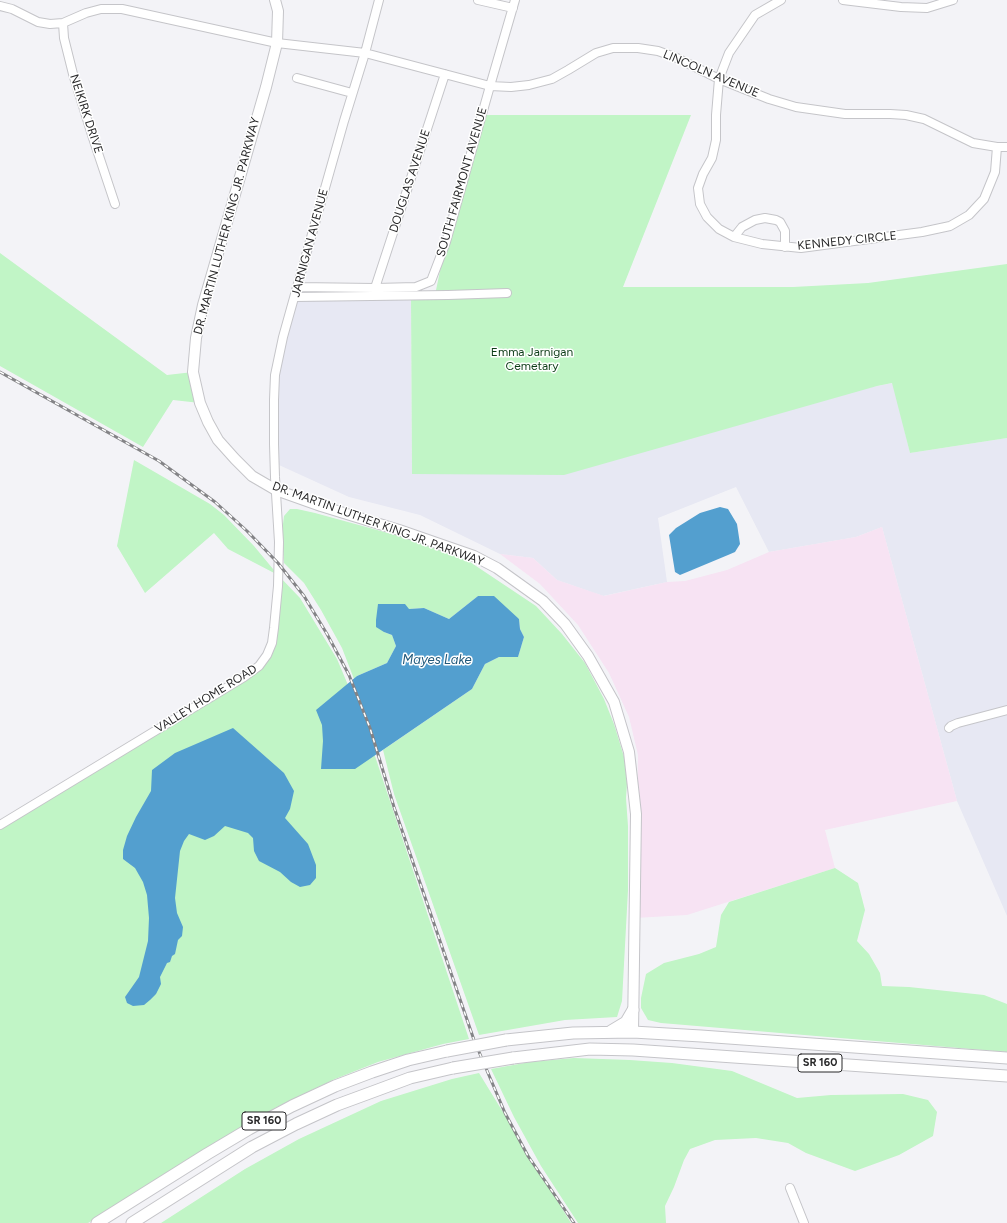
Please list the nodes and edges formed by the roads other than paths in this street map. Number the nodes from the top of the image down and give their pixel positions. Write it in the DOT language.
graph roads {
  1 [pos="275,0"];
  2 [pos="379,0"];
  3 [pos="478,0"];
  4 [pos="781,0"];
  5 [pos="843,0"];
  6 [pos="953,0"];
  7 [pos="514,4"];
  8 [pos="0,6"];
  9 [pos="62,23"];
  10 [pos="277,43"];
  11 [pos="365,53"];
  12 [pos="445,74"];
  13 [pos="297,78"];
  14 [pos="719,79"];
  15 [pos="490,86"];
  16 [pos="352,93"];
  17 [pos="997,147"];
  18 [pos="1007,147"];
  19 [pos="115,204"];
  20 [pos="734,237"];
  21 [pos="785,247"];
  22 [pos="297,287"];
  23 [pos="375,288"];
  24 [pos="507,293"];
  25 [pos="295,297"];
  26 [pos="276,490"];
  27 [pos="1007,710"];
  28 [pos="949,728"];
  29 [pos="0,825"];
  30 [pos="633,1010"];
  31 [pos="608,1032"];
  32 [pos="633,1032"];
  33 [pos="612,1049"];
  34 [pos="654,1051"];
  35 [pos="1007,1058"];
  36 [pos="1007,1076"];
  37 [pos="790,1188"];
  38 [pos="97,1223"];
  39 [pos="132,1223"];
  40 [pos="804,1223"];
  1 -- 10 [label="main road, DR. MARTIN LUTHER KING JR. PARKWAY"];
  2 -- 11 [label="street, JARNIGAN AVENUE"];
  3 -- 7 [label="street"];
  4 -- 14 [label="street, KENNEDY CIRCLE"];
  5 -- 6 [label="street"];
  7 -- 15 [label="street, SOUTH FAIRMONT AVENUE"];
  8 -- 9 [label="street"];
  9 -- 10 [label="street, LINCOLN AVENUE"];
  9 -- 19 [label="street, NEIKIRK DRIVE"];
  10 -- 11 [label="street, LINCOLN AVENUE"];
  10 -- 26 [label="main road, DR. MARTIN LUTHER KING JR. PARKWAY"];
  11 -- 12 [label="street, LINCOLN AVENUE"];
  11 -- 16 [label="street, JARNIGAN AVENUE"];
  12 -- 15 [label="street, LINCOLN AVENUE"];
  12 -- 23 [label="street, DOUGLAS AVENUE"];
  13 -- 16 [label="street"];
  14 -- 15 [label="street, LINCOLN AVENUE"];
  14 -- 17 [label="street, LINCOLN AVENUE"];
  14 -- 20 [label="street, KENNEDY CIRCLE"];
  15 -- 23 [label="street, SOUTH FAIRMONT AVENUE"];
  16 -- 22 [label="street, JARNIGAN AVENUE"];
  17 -- 18 [label="street, LINCOLN AVENUE"];
  17 -- 21 [label="street, KENNEDY CIRCLE"];
  20 -- 21 [label="street, KENNEDY CIRCLE"];
  20 -- 21 [label="street"];
  22 -- 23 [label="street, SOUTH FAIRMONT AVENUE"];
  22 -- 25 [label="street, JARNIGAN AVENUE"];
  24 -- 25 [label="street"];
  25 -- 26 [label="street, JARNIGAN AVENUE"];
  26 -- 29 [label="street, VALLEY HOME ROAD"];
  26 -- 30 [label="main road, DR. MARTIN LUTHER KING JR. PARKWAY"];
  27 -- 28 [label="street"];
  30 -- 31 [label="highway"];
  30 -- 32 [label="main road, DR. MARTIN LUTHER KING JR. PARKWAY"];
  31 -- 32 [label="highway, SR 160"];
  31 -- 38 [label="highway, SR 160, bridge"];
  32 -- 33 [label="highway"];
  32 -- 34 [label="highway"];
  32 -- 35 [label="highway, SR 160"];
  33 -- 34 [label="highway, SR 160"];
  33 -- 39 [label="highway, SR 160, bridge"];
  34 -- 36 [label="highway, SR 160"];
  37 -- 40 [label="street"];
}
